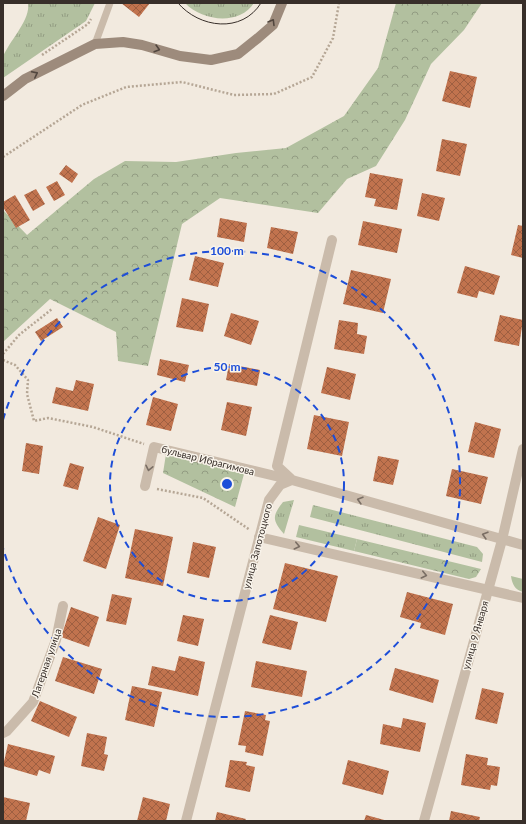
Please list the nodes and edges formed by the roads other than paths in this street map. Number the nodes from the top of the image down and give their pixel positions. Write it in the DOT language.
graph roads {
  1 [pos="110,3"];
  2 [pos="282,3"];
  3 [pos="95,44"];
  4 [pos="3,96"];
  5 [pos="332,240"];
  6 [pos="523,449"];
  7 [pos="292,480"];
  8 [pos="145,486"];
  9 [pos="259,537"];
  10 [pos="502,540"];
  11 [pos="523,545"];
  12 [pos="488,590"];
  13 [pos="523,598"];
  14 [pos="63,606"];
  15 [pos="3,733"];
  16 [pos="186,821"];
  17 [pos="424,821"];
  1 -- 3 [label="lane"];
  3 -- 2 [label="street, one-way"];
  4 -- 3 [label="street, one-way"];
  5 -- 7 [label="street"];
  6 -- 10 [label="street, улица 9 Января"];
  7 -- 8 [label="street, бульвар Ибрагимова, one-way"];
  7 -- 9 [label="street, улица Запотоцкого"];
  10 -- 7 [label="street, бульвар Ибрагимова, one-way"];
  9 -- 12 [label="street, one-way"];
  9 -- 16 [label="street, улица Запотоцкого"];
  10 -- 11 [label="street, бульвар Ибрагимова"];
  10 -- 12 [label="street, улица 9 Января"];
  12 -- 13 [label="street"];
  12 -- 17 [label="street, улица 9 Января"];
  14 -- 15 [label="street, Лагерная улица"];
}
